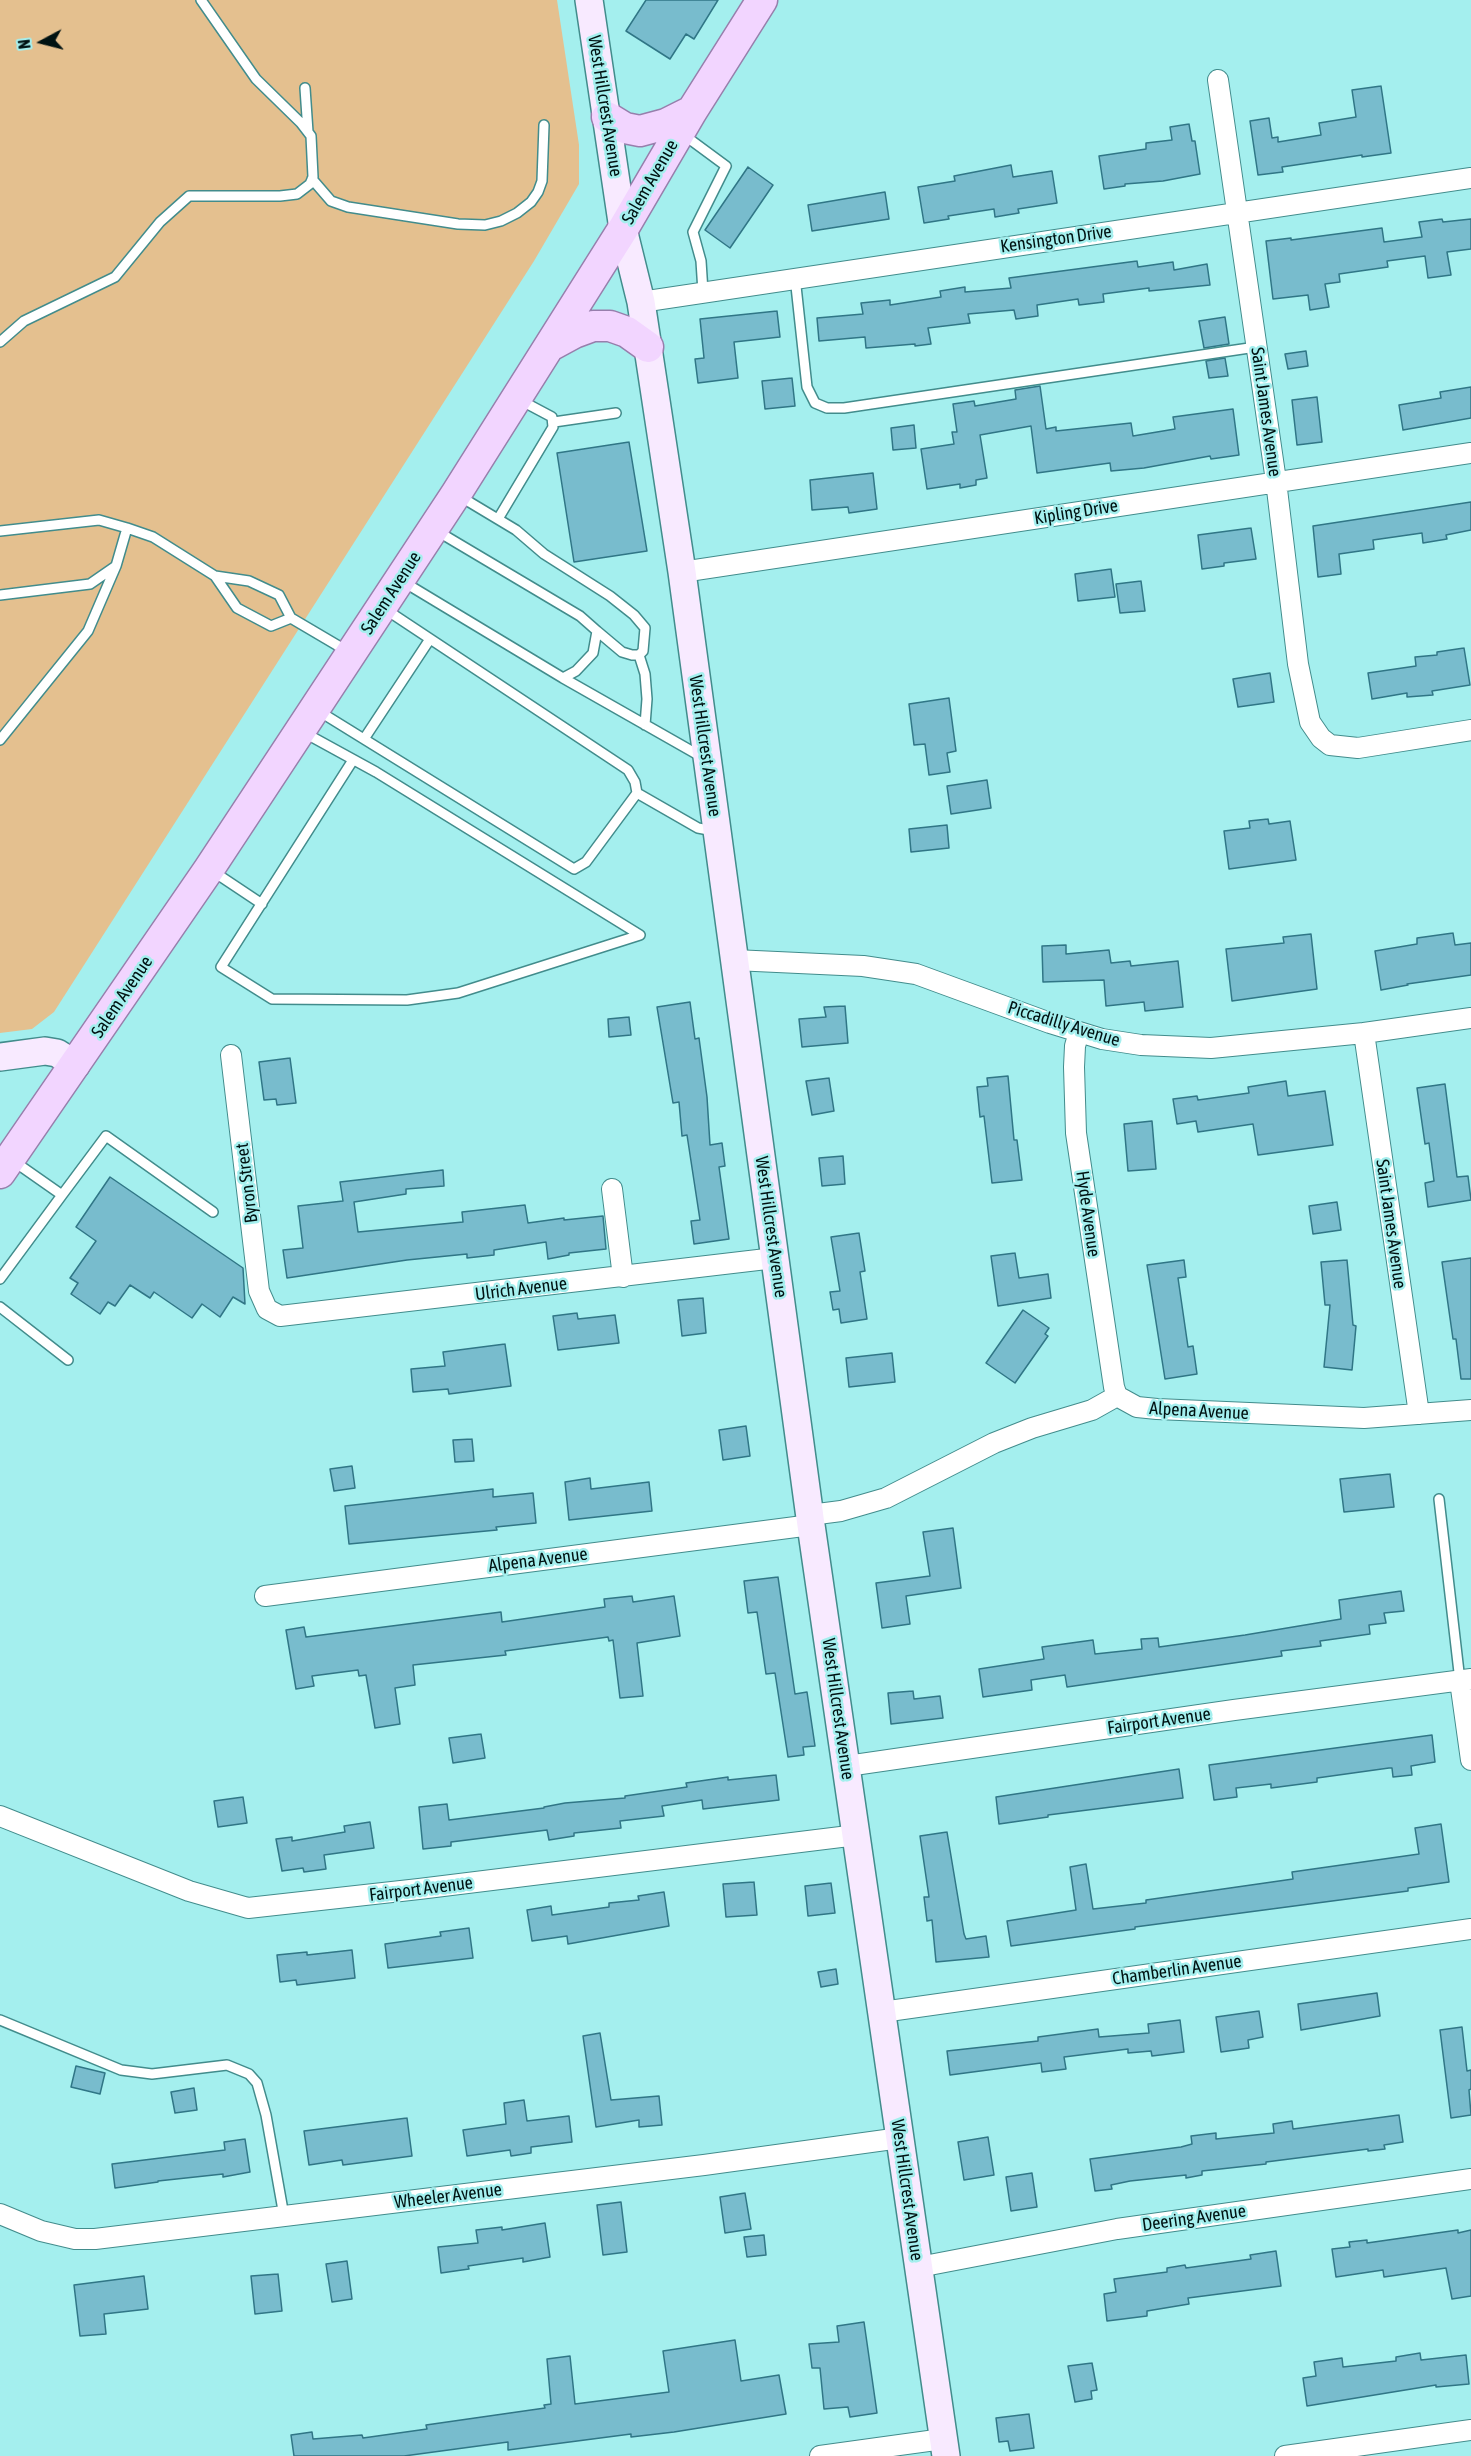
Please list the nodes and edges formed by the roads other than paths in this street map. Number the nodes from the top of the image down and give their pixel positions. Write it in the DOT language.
graph roads {
  1 [pos="201,0"];
  2 [pos="589,0"];
  3 [pos="762,0"];
  4 [pos="1218,80"];
  5 [pos="305,88"];
  6 [pos="607,117"];
  7 [pos="686,121"];
  8 [pos="544,125"];
  9 [pos="308,132"];
  10 [pos="1471,178"];
  11 [pos="312,179"];
  12 [pos="1236,213"];
  13 [pos="623,229"];
  14 [pos="795,277"];
  15 [pos="703,292"];
  16 [pos="641,302"];
  17 [pos="1,338"];
  18 [pos="550,346"];
  19 [pos="1257,346"];
  20 [pos="648,347"];
  21 [pos="517,398"];
  22 [pos="616,413"];
  23 [pos="554,422"];
  24 [pos="1471,453"];
  25 [pos="1276,481"];
  26 [pos="456,494"];
  27 [pos="498,519"];
  28 [pos="127,528"];
  29 [pos="433,529"];
  30 [pos="0,531"];
  31 [pos="116,566"];
  32 [pos="682,572"];
  33 [pos="215,576"];
  34 [pos="400,579"];
  35 [pos="0,595"];
  36 [pos="382,607"];
  37 [pos="291,618"];
  38 [pos="597,632"];
  39 [pos="430,639"];
  40 [pos="351,653"];
  41 [pos="639,655"];
  42 [pos="562,678"];
  43 [pos="308,720"];
  44 [pos="645,725"];
  45 [pos="1471,730"];
  46 [pos="364,739"];
  47 [pos="0,740"];
  48 [pos="706,759"];
  49 [pos="353,760"];
  50 [pos="637,793"];
  51 [pos="716,831"];
  52 [pos="209,869"];
  53 [pos="262,904"];
  54 [pos="734,960"];
  55 [pos="1471,1018"];
  56 [pos="1079,1032"];
  57 [pos="1364,1033"];
  58 [pos="231,1054"];
  59 [pos="0,1057"];
  60 [pos="76,1065"];
  61 [pos="5,1166"];
  62 [pos="612,1188"];
  63 [pos="62,1195"];
  64 [pos="213,1212"];
  65 [pos="776,1257"];
  66 [pos="623,1276"];
  67 [pos="0,1279"];
  68 [pos="0,1307"];
  69 [pos="267,1310"];
  70 [pos="68,1360"];
  71 [pos="1117,1396"];
  72 [pos="1471,1410"];
  73 [pos="1419,1414"];
  74 [pos="1438,1499"];
  75 [pos="811,1520"];
  76 [pos="265,1596"];
  77 [pos="1465,1680"];
  78 [pos="1471,1760"];
  79 [pos="847,1766"];
  80 [pos="0,1816"];
  81 [pos="856,1835"];
  82 [pos="1471,1929"];
  83 [pos="882,2012"];
  84 [pos="0,2020"];
  85 [pos="900,2138"];
  86 [pos="1471,2180"];
  87 [pos="0,2214"];
  88 [pos="284,2216"];
  89 [pos="919,2267"];
  90 [pos="1471,2430"];
  91 [pos="944,2448"];
  92 [pos="820,2456"];
  93 [pos="1285,2456"];
  1 -- 9 [label="lane"];
  2 -- 6 [label="street, West Hillcrest Avenue"];
  3 -- 7 [label="main road, Salem Avenue"];
  4 -- 12 [label="street, Saint James Avenue"];
  5 -- 9 [label="lane"];
  6 -- 7 [label="main road"];
  6 -- 13 [label="street, West Hillcrest Avenue"];
  7 -- 13 [label="main road, Salem Avenue"];
  7 -- 15 [label="lane"];
  8 -- 11 [label="lane"];
  9 -- 11 [label="lane"];
  10 -- 12 [label="street, Kensington Drive"];
  11 -- 17 [label="lane"];
  12 -- 14 [label="street, Kensington Drive"];
  12 -- 19 [label="street, Saint James Avenue"];
  13 -- 16 [label="street, West Hillcrest Avenue"];
  13 -- 18 [label="main road, Salem Avenue"];
  14 -- 15 [label="street, Kensington Drive"];
  14 -- 19 [label="lane"];
  15 -- 16 [label="street, Kensington Drive"];
  16 -- 20 [label="street, West Hillcrest Avenue"];
  18 -- 20 [label="main road"];
  18 -- 21 [label="main road, Salem Avenue"];
  19 -- 25 [label="street, Saint James Avenue"];
  20 -- 32 [label="street, West Hillcrest Avenue"];
  21 -- 23 [label="lane"];
  21 -- 26 [label="main road, Salem Avenue"];
  22 -- 23 [label="lane"];
  23 -- 27 [label="lane"];
  24 -- 25 [label="street, Kipling Drive"];
  25 -- 32 [label="street, Kipling Drive"];
  25 -- 45 [label="street, Saint James Avenue"];
  26 -- 27 [label="lane"];
  26 -- 29 [label="main road, Salem Avenue"];
  27 -- 41 [label="lane"];
  28 -- 30 [label="lane"];
  28 -- 31 [label="lane"];
  28 -- 33 [label="lane"];
  29 -- 34 [label="main road, Salem Avenue"];
  29 -- 38 [label="lane"];
  31 -- 35 [label="lane"];
  31 -- 47 [label="lane"];
  32 -- 48 [label="street, West Hillcrest Avenue"];
  33 -- 37 [label="lane"];
  33 -- 37 [label="lane"];
  34 -- 36 [label="main road, Salem Avenue"];
  34 -- 42 [label="lane"];
  36 -- 39 [label="lane"];
  36 -- 40 [label="main road, Salem Avenue"];
  37 -- 40 [label="lane"];
  38 -- 41 [label="lane"];
  38 -- 42 [label="lane"];
  39 -- 46 [label="lane"];
  39 -- 50 [label="lane"];
  40 -- 43 [label="main road, Salem Avenue"];
  41 -- 44 [label="lane"];
  42 -- 44 [label="lane"];
  43 -- 46 [label="lane"];
  43 -- 49 [label="lane"];
  43 -- 52 [label="main road, Salem Avenue"];
  44 -- 48 [label="lane"];
  46 -- 50 [label="lane"];
  48 -- 51 [label="street, West Hillcrest Avenue"];
  49 -- 53 [label="lane"];
  49 -- 53 [label="lane"];
  50 -- 51 [label="lane"];
  51 -- 54 [label="street, West Hillcrest Avenue"];
  52 -- 53 [label="lane"];
  52 -- 60 [label="main road, Salem Avenue"];
  54 -- 56 [label="street, Piccadilly Avenue"];
  54 -- 65 [label="street, West Hillcrest Avenue"];
  55 -- 57 [label="street, Piccadilly Avenue"];
  56 -- 57 [label="street, Piccadilly Avenue"];
  56 -- 71 [label="street, Hyde Avenue"];
  57 -- 73 [label="street, Saint James Avenue"];
  58 -- 69 [label="street, Byron Street"];
  59 -- 60 [label="street"];
  60 -- 61 [label="main road, Salem Avenue"];
  61 -- 63 [label="lane"];
  62 -- 66 [label="street"];
  63 -- 64 [label="lane"];
  63 -- 67 [label="lane"];
  65 -- 66 [label="street, Ulrich Avenue"];
  65 -- 75 [label="street, West Hillcrest Avenue"];
  66 -- 69 [label="street, Ulrich Avenue"];
  68 -- 70 [label="lane"];
  71 -- 73 [label="street, Alpena Avenue"];
  71 -- 75 [label="street, Alpena Avenue"];
  72 -- 73 [label="street, Alpena Avenue"];
  74 -- 77 [label="lane"];
  75 -- 76 [label="street, Alpena Avenue"];
  75 -- 79 [label="street, West Hillcrest Avenue"];
  77 -- 78 [label="street"];
  77 -- 79 [label="street, Fairport Avenue"];
  79 -- 81 [label="street, West Hillcrest Avenue"];
  80 -- 81 [label="street, Fairport Avenue"];
  81 -- 83 [label="street, West Hillcrest Avenue"];
  82 -- 83 [label="street, Chamberlin Avenue"];
  83 -- 85 [label="street, West Hillcrest Avenue"];
  84 -- 88 [label="lane"];
  85 -- 88 [label="street, Wheeler Avenue"];
  85 -- 89 [label="street, West Hillcrest Avenue"];
  86 -- 89 [label="street, Deering Avenue"];
  87 -- 88 [label="street, Wheeler Avenue"];
  89 -- 91 [label="street, West Hillcrest Avenue"];
  90 -- 93 [label="street"];
  91 -- 92 [label="street"];
}
